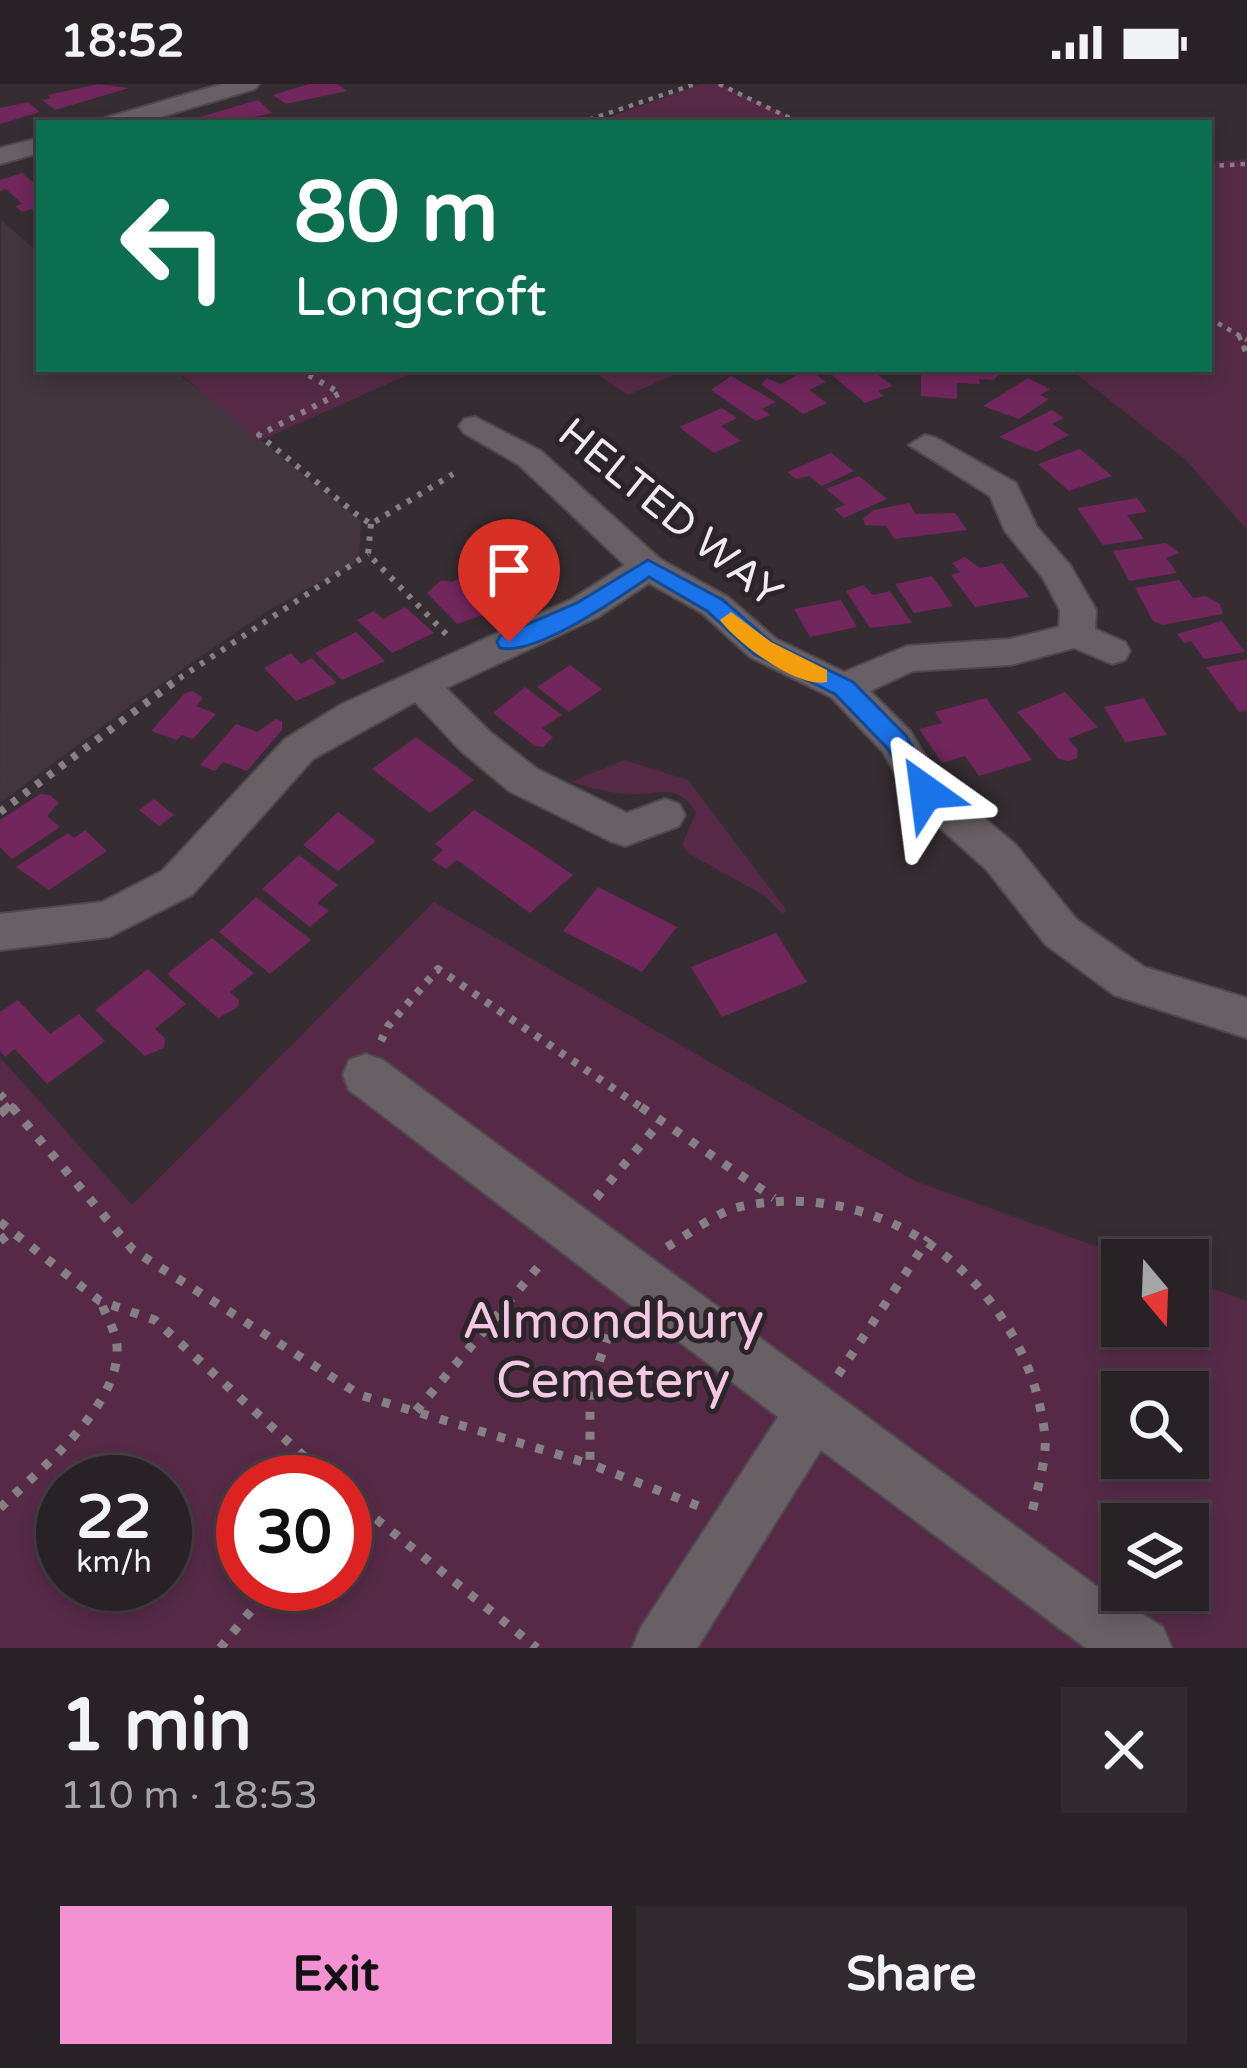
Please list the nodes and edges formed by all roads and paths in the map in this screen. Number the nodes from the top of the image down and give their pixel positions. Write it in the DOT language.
graph roads {
  1 [pos="248,84"];
  2 [pos="695,84"];
  3 [pos="718,84"];
  4 [pos="124,120"];
  5 [pos="588,120"];
  6 [pos="794,120"];
  7 [pos="36,146"];
  8 [pos="0,157"];
  9 [pos="1247,164"];
  10 [pos="1212,166"];
  11 [pos="1212,320"];
  12 [pos="1239,336"];
  13 [pos="1247,340"];
  14 [pos="1247,355"];
  15 [pos="303,372"];
  16 [pos="476,426"];
  17 [pos="925,445"];
  18 [pos="453,475"];
  19 [pos="371,524"];
  20 [pos="368,554"];
  21 [pos="648,567"];
  22 [pos="1077,635"];
  23 [pos="1112,650"];
  24 [pos="470,659"];
  25 [pos="422,686"];
  26 [pos="844,688"];
  27 [pos="0,812"];
  28 [pos="665,815"];
  29 [pos="0,932"];
  30 [pos="1247,1018"];
  31 [pos="366,1075"];
  32 [pos="0,1094"];
  33 [pos="10,1106"];
  34 [pos="0,1114"];
  35 [pos="774,1198"];
  36 [pos="0,1222"];
  37 [pos="11,1232"];
  38 [pos="929,1238"];
  39 [pos="0,1241"];
  40 [pos="100,1301"];
  41 [pos="461,1358"];
  42 [pos="814,1411"];
  43 [pos="416,1412"];
  44 [pos="302,1455"];
  45 [pos="590,1464"];
  46 [pos="0,1508"];
  47 [pos="372,1517"];
  48 [pos="251,1611"];
  49 [pos="220,1648"];
  50 [pos="537,1648"];
  51 [pos="662,1648"];
  52 [pos="1142,1648"];
  1 -- 4 [label="street"];
  2 -- 5 [label="path"];
  3 -- 6 [label="path"];
  7 -- 8 [label="street"];
  9 -- 10 [label="path"];
  11 -- 12 [label="path"];
  12 -- 13 [label="path"];
  12 -- 14 [label="path"];
  15 -- 19 [label="path"];
  16 -- 21 [label="street, HELTED WAY"];
  17 -- 22 [label="street"];
  18 -- 19 [label="path"];
  19 -- 20 [label="path"];
  20 -- 24 [label="path"];
  20 -- 27 [label="path"];
  21 -- 24 [label="street"];
  21 -- 26 [label="street, HELTED WAY"];
  22 -- 23 [label="street"];
  22 -- 26 [label="street"];
  24 -- 25 [label="street"];
  25 -- 28 [label="street"];
  25 -- 29 [label="street"];
  26 -- 30 [label="street, HELTED WAY"];
  31 -- 35 [label="path"];
  31 -- 42 [label="street"];
  32 -- 33 [label="path"];
  33 -- 34 [label="path"];
  33 -- 43 [label="path"];
  36 -- 37 [label="path"];
  37 -- 39 [label="path"];
  37 -- 40 [label="path"];
  38 -- 42 [label="path"];
  40 -- 44 [label="path"];
  40 -- 46 [label="path"];
  41 -- 43 [label="path"];
  42 -- 51 [label="street"];
  42 -- 52 [label="street"];
  43 -- 45 [label="path"];
  47 -- 50 [label="path"];
  48 -- 49 [label="path"];
}
